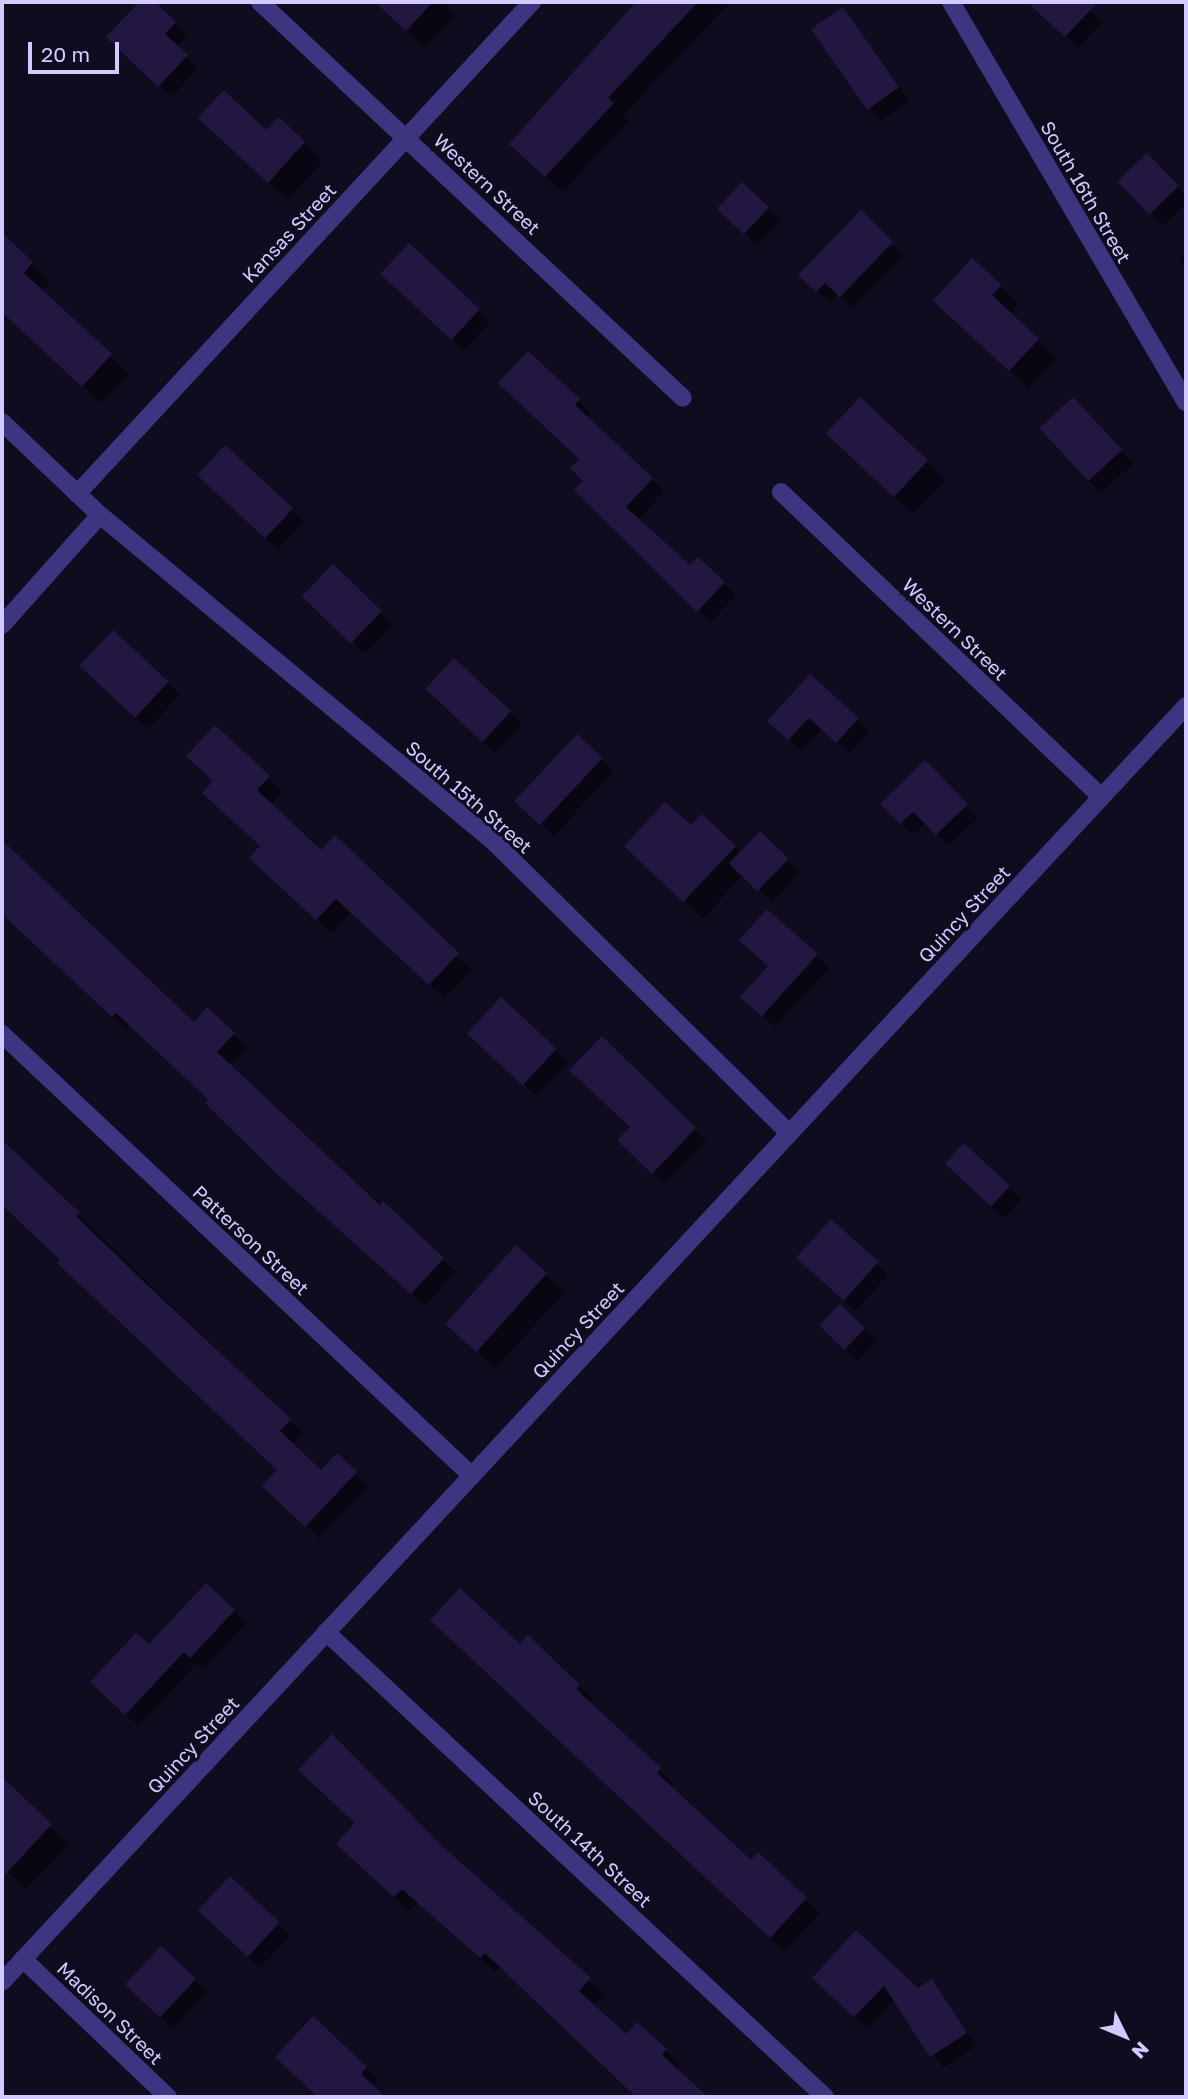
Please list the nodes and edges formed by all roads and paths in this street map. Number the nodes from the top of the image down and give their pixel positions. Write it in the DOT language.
graph roads {
  1 [pos="260,2"];
  2 [pos="532,2"];
  3 [pos="951,2"];
  4 [pos="406,137"];
  5 [pos="683,398"];
  6 [pos="1186,402"];
  7 [pos="2,422"];
  8 [pos="781,492"];
  9 [pos="77,494"];
  10 [pos="100,515"];
  11 [pos="2,625"];
  12 [pos="1186,706"];
  13 [pos="1101,797"];
  14 [pos="2,1034"];
  15 [pos="789,1133"];
  16 [pos="472,1476"];
  17 [pos="326,1632"];
  18 [pos="23,1959"];
  19 [pos="2,1982"];
  20 [pos="168,2097"];
  21 [pos="825,2097"];
  1 -- 4 [label="street, Western Street"];
  2 -- 4 [label="street, Kansas Street"];
  3 -- 6 [label="street, South 16th Street"];
  4 -- 5 [label="street, Western Street"];
  4 -- 9 [label="street, Kansas Street"];
  7 -- 9 [label="street"];
  8 -- 13 [label="street, Western Street"];
  9 -- 10 [label="street, South 15th Street"];
  10 -- 11 [label="street"];
  10 -- 15 [label="street, South 15th Street"];
  12 -- 13 [label="street, Quincy Street"];
  13 -- 15 [label="street, Quincy Street"];
  14 -- 16 [label="street, Patterson Street"];
  15 -- 16 [label="street, Quincy Street"];
  16 -- 17 [label="street, Quincy Street"];
  17 -- 18 [label="street, Quincy Street"];
  17 -- 21 [label="street, South 14th Street"];
  18 -- 19 [label="street, Quincy Street"];
  18 -- 20 [label="street, Madison Street"];
}
